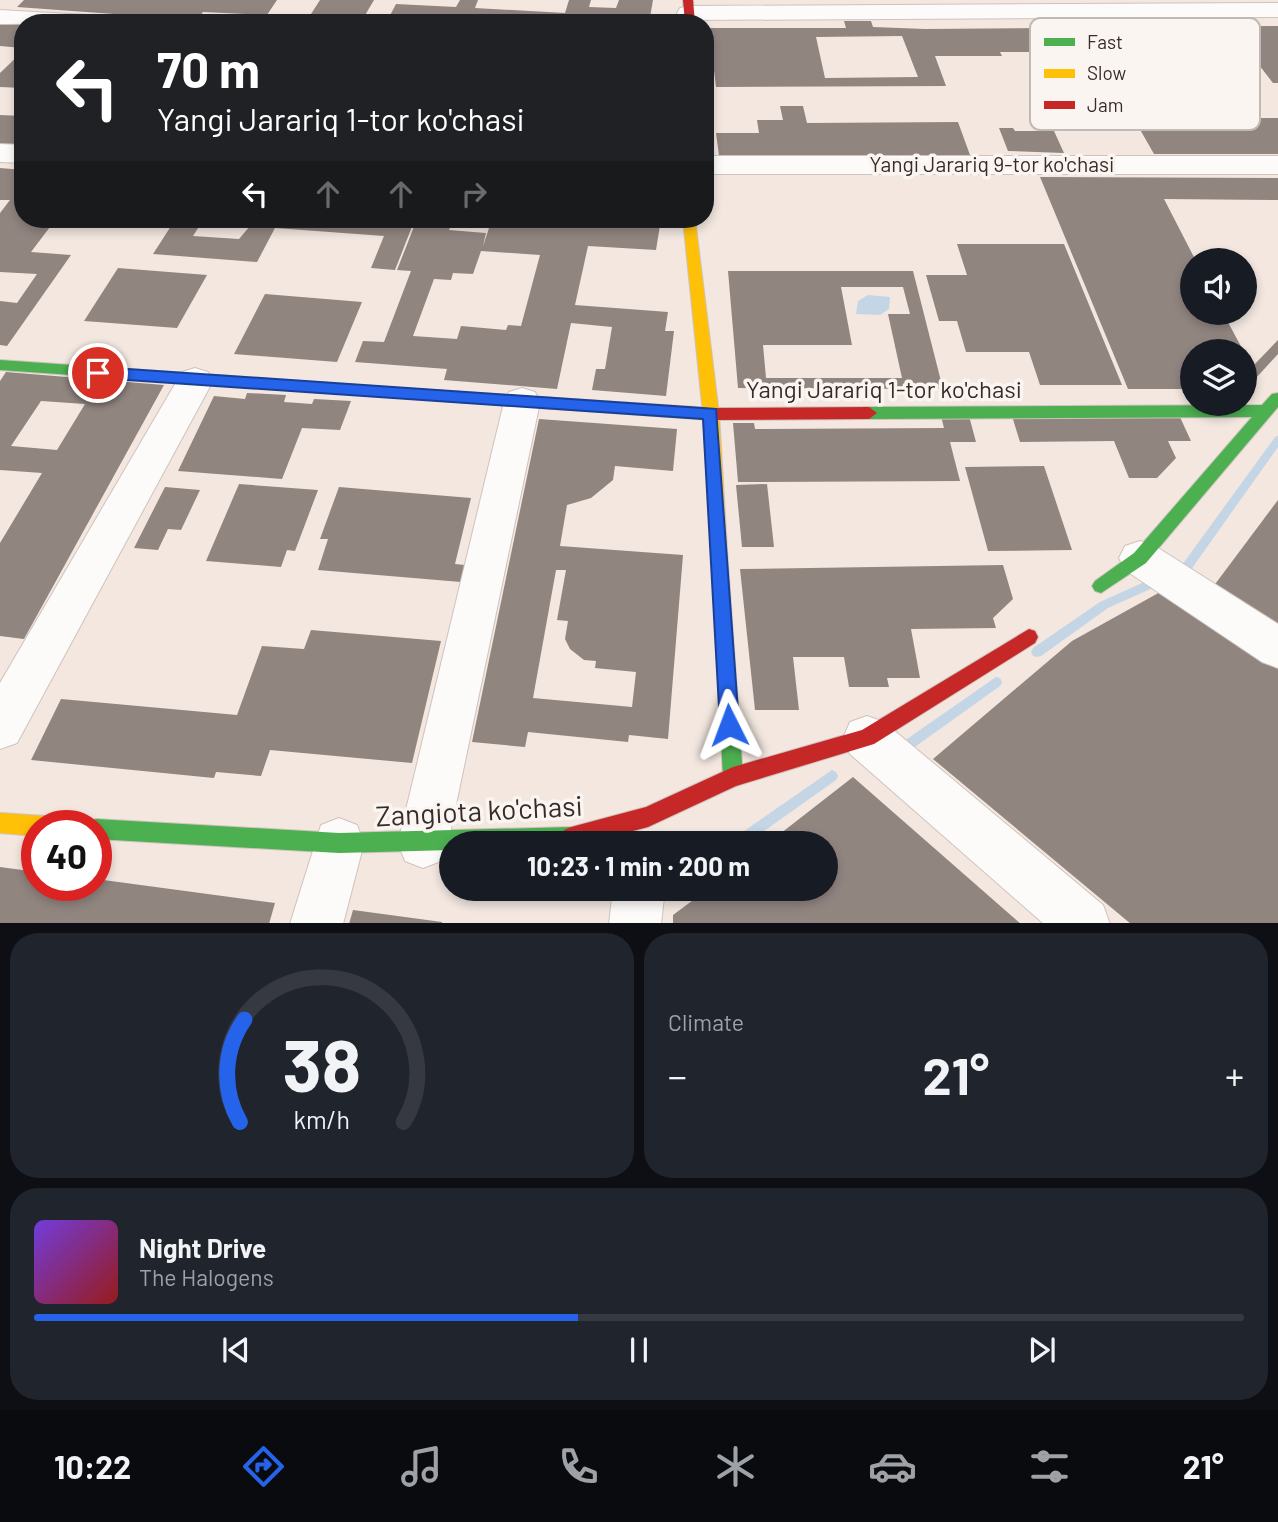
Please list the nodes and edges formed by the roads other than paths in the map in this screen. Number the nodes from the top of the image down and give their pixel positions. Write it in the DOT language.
graph roads {
  1 [pos="1242,5"];
  2 [pos="1278,10"];
  3 [pos="689,12"];
  4 [pos="714,165"];
  5 [pos="1278,165"];
  6 [pos="689,228"];
  7 [pos="0,365"];
  8 [pos="195,380"];
  9 [pos="1278,397"];
  10 [pos="522,401"];
  11 [pos="1265,411"];
  12 [pos="711,414"];
  13 [pos="1140,558"];
  14 [pos="1101,586"];
  15 [pos="1029,637"];
  16 [pos="1278,648"];
  17 [pos="0,727"];
  18 [pos="867,738"];
  19 [pos="733,777"];
  20 [pos="0,823"];
  21 [pos="21,824"];
  22 [pos="112,830"];
  23 [pos="646,830"];
  24 [pos="339,843"];
  25 [pos="423,843"];
  26 [pos="638,901"];
  27 [pos="316,923"];
  28 [pos="635,923"];
  29 [pos="1084,923"];
  1 -- 2 [label="street"];
  1 -- 3 [label="street"];
  4 -- 5 [label="street, Yangi Jarariq 9-tor ko'chasi"];
  6 -- 12 [label="street"];
  7 -- 8 [label="street, Yangi Jarariq 1-tor ko'chasi"];
  8 -- 10 [label="street, Yangi Jarariq 1-tor ko'chasi"];
  8 -- 17 [label="street"];
  9 -- 11 [label="street"];
  10 -- 12 [label="street, Yangi Jarariq 1-tor ko'chasi"];
  10 -- 25 [label="street"];
  11 -- 12 [label="street, Yangi Jarariq 1-tor ko'chasi"];
  11 -- 13 [label="street"];
  12 -- 19 [label="street"];
  13 -- 14 [label="street"];
  13 -- 16 [label="street"];
  15 -- 18 [label="street, Zangiota ko'chasi"];
  18 -- 19 [label="street, Zangiota ko'chasi"];
  18 -- 29 [label="street"];
  19 -- 23 [label="street, Zangiota ko'chasi"];
  20 -- 21 [label="street"];
  22 -- 24 [label="street, Zangiota ko'chasi"];
  23 -- 25 [label="street, Zangiota ko'chasi"];
  24 -- 25 [label="street, Zangiota ko'chasi"];
  24 -- 27 [label="street"];
  26 -- 28 [label="street"];
}
